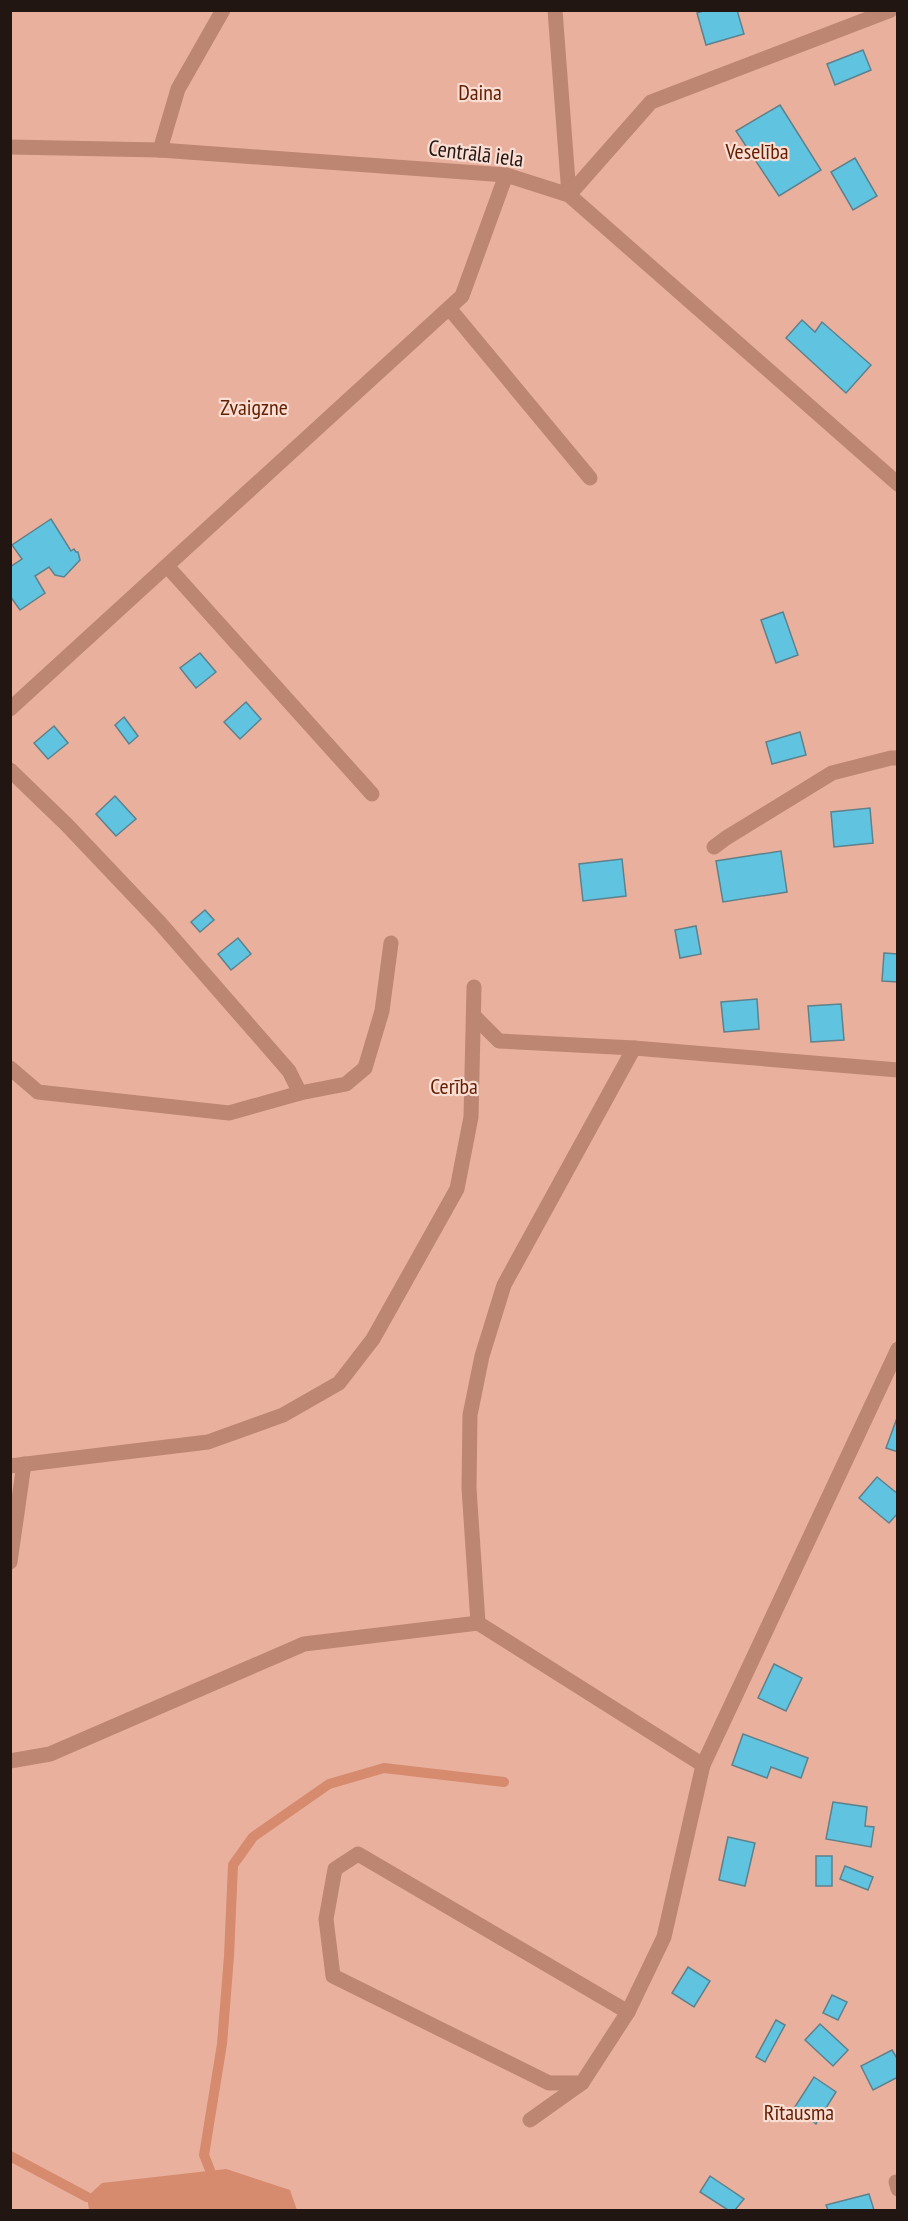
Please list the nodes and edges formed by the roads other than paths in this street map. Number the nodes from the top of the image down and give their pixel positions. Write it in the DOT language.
graph roads {
  1 [pos="223,10"];
  2 [pos="555,10"];
  3 [pos="891,10"];
  4 [pos="10,147"];
  5 [pos="160,150"];
  6 [pos="506,175"];
  7 [pos="569,195"];
  8 [pos="449,308"];
  9 [pos="590,478"];
  10 [pos="897,484"];
  11 [pos="167,566"];
  12 [pos="10,709"];
  13 [pos="897,759"];
  14 [pos="10,770"];
  15 [pos="372,794"];
  16 [pos="714,847"];
  17 [pos="391,943"];
  18 [pos="474,987"];
  19 [pos="474,1016"];
  20 [pos="634,1048"];
  21 [pos="10,1068"];
  22 [pos="897,1070"];
  23 [pos="300,1093"];
  24 [pos="897,1349"];
  25 [pos="17,1465"];
  26 [pos="10,1562"];
  27 [pos="478,1623"];
  28 [pos="10,1761"];
  29 [pos="703,1765"];
  30 [pos="628,2012"];
  31 [pos="582,2083"];
  32 [pos="530,2120"];
  1 -- 5 [label="street"];
  2 -- 7 [label="street"];
  3 -- 7 [label="street"];
  4 -- 5 [label="street, Centrālā iela"];
  5 -- 6 [label="street, Centrālā iela"];
  6 -- 7 [label="street, Centrālā iela"];
  6 -- 8 [label="street"];
  7 -- 10 [label="street, Centrālā iela"];
  8 -- 9 [label="street"];
  8 -- 11 [label="street"];
  11 -- 12 [label="street"];
  11 -- 15 [label="street"];
  13 -- 16 [label="street"];
  14 -- 23 [label="street"];
  17 -- 23 [label="street"];
  18 -- 19 [label="street"];
  19 -- 20 [label="street"];
  19 -- 25 [label="street"];
  20 -- 22 [label="street"];
  20 -- 27 [label="street"];
  21 -- 23 [label="street"];
  24 -- 29 [label="street"];
  25 -- 26 [label="street"];
  27 -- 28 [label="street"];
  27 -- 29 [label="street"];
  29 -- 30 [label="street"];
  30 -- 31 [label="street"];
  30 -- 31 [label="street"];
  31 -- 32 [label="street"];
}
